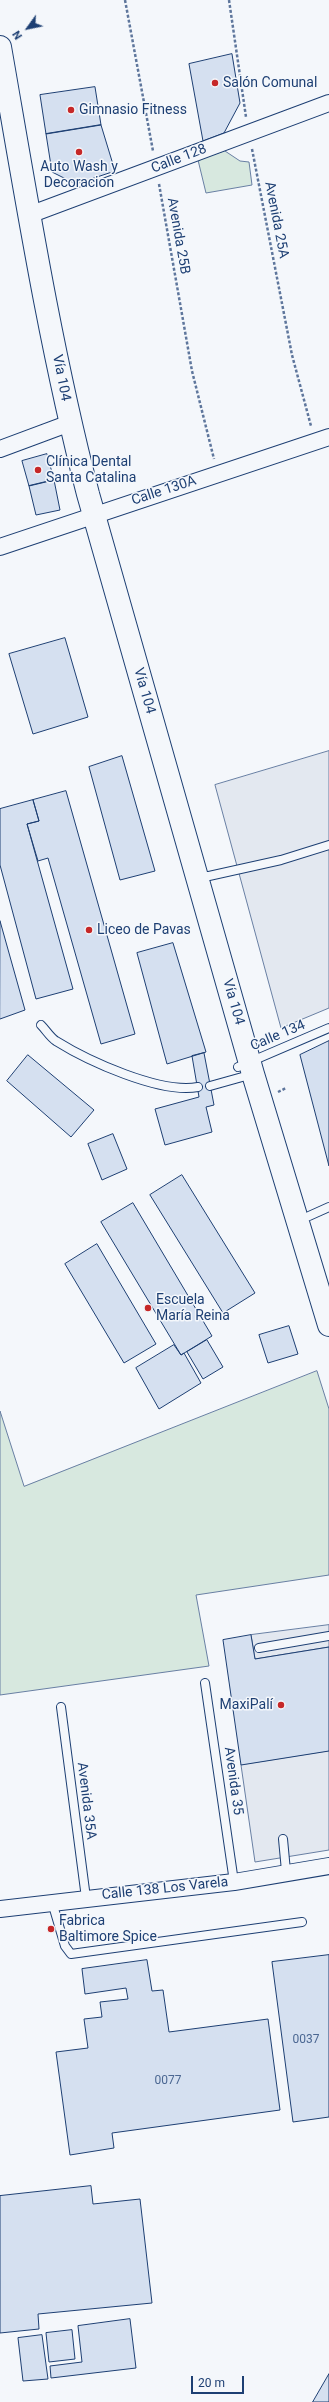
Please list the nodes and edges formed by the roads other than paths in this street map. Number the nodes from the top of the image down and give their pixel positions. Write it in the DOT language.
graph roads {
  1 [pos="0,47"];
  2 [pos="329,103"];
  3 [pos="29,215"];
  4 [pos="70,423"];
  5 [pos="322,440"];
  6 [pos="0,449"];
  7 [pos="94,514"];
  8 [pos="0,547"];
  9 [pos="329,845"];
  10 [pos="197,876"];
  11 [pos="41,1025"];
  12 [pos="329,1028"];
  13 [pos="247,1068"];
  14 [pos="210,1086"];
  15 [pos="198,1087"];
  16 [pos="329,1207"];
  17 [pos="309,1216"];
  18 [pos="329,1325"];
  19 [pos="329,1636"];
  20 [pos="259,1648"];
  21 [pos="206,1683"];
  22 [pos="61,1707"];
  23 [pos="284,1839"];
  24 [pos="329,1866"];
  25 [pos="286,1871"];
  26 [pos="234,1882"];
  27 [pos="86,1898"];
  28 [pos="52,1902"];
  29 [pos="0,1909"];
  30 [pos="302,1922"];
  1 -- 3 [label="main road, Vía 104"];
  2 -- 3 [label="street, Calle 128"];
  3 -- 4 [label="main road, Vía 104"];
  4 -- 6 [label="street"];
  4 -- 7 [label="main road, Vía 104"];
  5 -- 7 [label="street, Calle 130A"];
  7 -- 8 [label="street, Calle 130A"];
  7 -- 10 [label="main road, Vía 104"];
  9 -- 10 [label="lane"];
  10 -- 13 [label="main road, Vía 104"];
  11 -- 15 [label="lane"];
  12 -- 13 [label="lane, Calle 134"];
  13 -- 14 [label="lane, Calle 134"];
  13 -- 18 [label="main road, Vía 104"];
  16 -- 17 [label="lane"];
  19 -- 20 [label="lane"];
  21 -- 26 [label="lane, Avenida 35"];
  22 -- 27 [label="lane, Avenida 35A"];
  23 -- 25 [label="lane"];
  24 -- 25 [label="street, Calle 138 Los Varela"];
  25 -- 26 [label="street, Calle 138 Los Varela"];
  26 -- 27 [label="street, Calle 138 Los Varela"];
  27 -- 28 [label="street, Calle 138 Los Varela"];
  28 -- 29 [label="street, Calle 138 Los Varela"];
  28 -- 30 [label="lane"];
}
